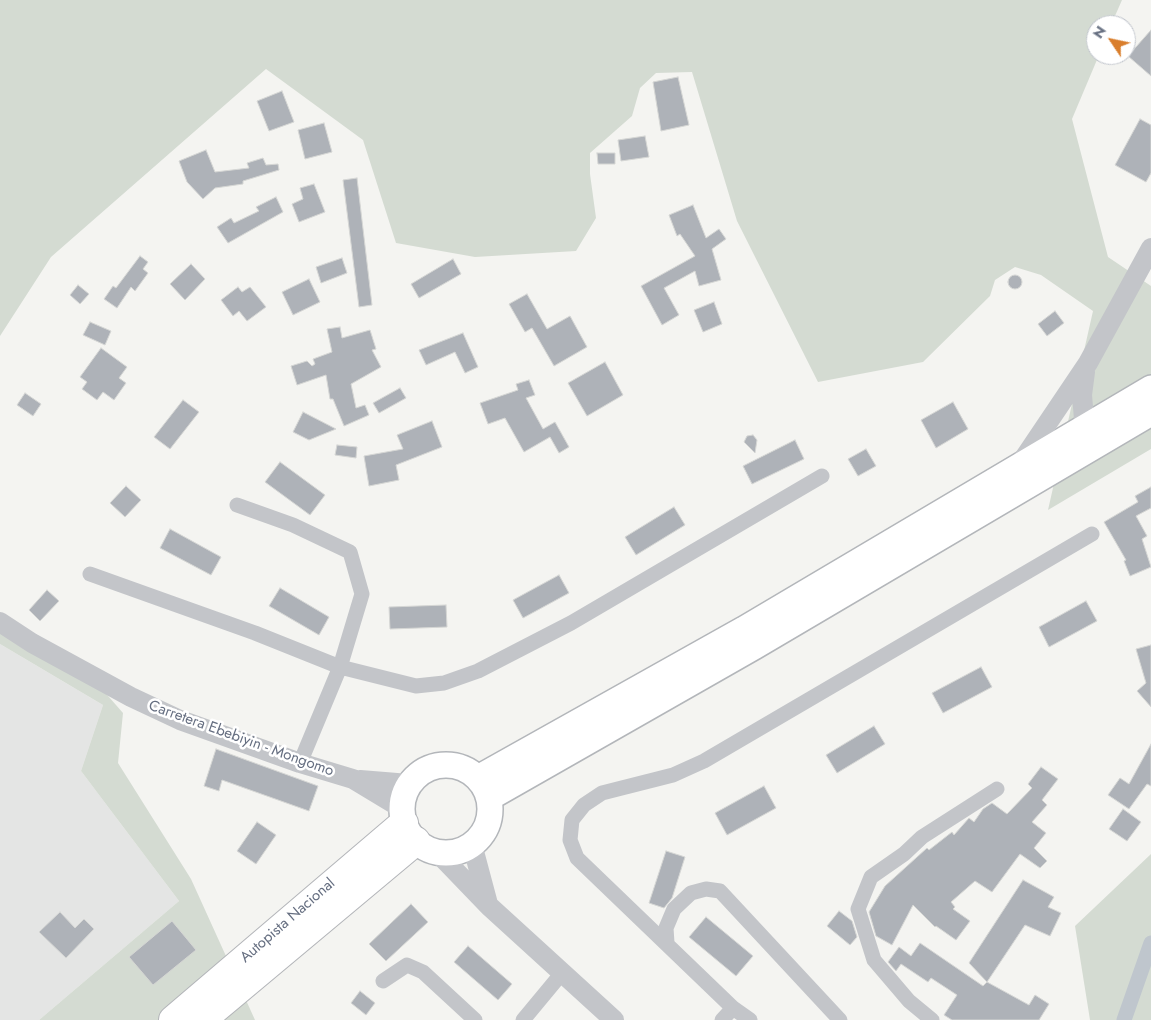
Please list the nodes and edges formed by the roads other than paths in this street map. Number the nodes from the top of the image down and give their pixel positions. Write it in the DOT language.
graph roads {
  1 [pos="1151,248"];
  2 [pos="1088,363"];
  3 [pos="1151,388"];
  4 [pos="1151,413"];
  5 [pos="1082,430"];
  6 [pos="1073,459"];
  7 [pos="1020,464"];
  8 [pos="822,476"];
  9 [pos="237,505"];
  10 [pos="1092,534"];
  11 [pos="90,574"];
  12 [pos="0,622"];
  13 [pos="340,667"];
  14 [pos="300,763"];
  15 [pos="353,779"];
  16 [pos="409,784"];
  17 [pos="483,788"];
  18 [pos="998,789"];
  19 [pos="414,831"];
  20 [pos="472,844"];
  21 [pos="489,906"];
  22 [pos="667,943"];
  23 [pos="562,973"];
  24 [pos="383,981"];
  25 [pos="733,1008"];
  26 [pos="173,1020"];
  27 [pos="202,1020"];
  28 [pos="475,1020"];
  29 [pos="523,1020"];
  30 [pos="614,1020"];
  31 [pos="722,1020"];
  32 [pos="750,1020"];
  33 [pos="840,1020"];
  34 [pos="932,1020"];
  1 -- 2 [label="street"];
  2 -- 5 [label="street"];
  2 -- 7 [label="street"];
  3 -- 5 [label="main road"];
  4 -- 6 [label="main road"];
  5 -- 6 [label="street"];
  5 -- 7 [label="main road"];
  6 -- 17 [label="main road"];
  7 -- 17 [label="main road"];
  8 -- 13 [label="street"];
  9 -- 13 [label="street"];
  10 -- 22 [label="street"];
  11 -- 13 [label="street"];
  12 -- 14 [label="street, Carretera Ebebiyin - Mongomo"];
  13 -- 14 [label="street"];
  14 -- 15 [label="street, Carretera Ebebiyin - Mongomo"];
  15 -- 16 [label="street, Carretera Ebebiyin - Mongomo"];
  15 -- 19 [label="street, Carretera Ebebiyin - Mongomo"];
  16 -- 17 [label="main road"];
  16 -- 19 [label="main road"];
  17 -- 20 [label="main road"];
  18 -- 34 [label="street"];
  19 -- 20 [label="main road"];
  19 -- 21 [label="street, Carretera Ebebiyin - Mongomo"];
  19 -- 26 [label="highway, Autopista Nacional"];
  19 -- 27 [label="highway, Autopista Nacional"];
  20 -- 21 [label="street"];
  21 -- 23 [label="street, Carretera Ebebiyin - Mongomo"];
  22 -- 25 [label="street"];
  22 -- 33 [label="street"];
  23 -- 29 [label="street"];
  23 -- 30 [label="street, Carretera Ebebiyin - Mongomo"];
  24 -- 28 [label="street"];
  25 -- 31 [label="street"];
  25 -- 32 [label="street"];
}
